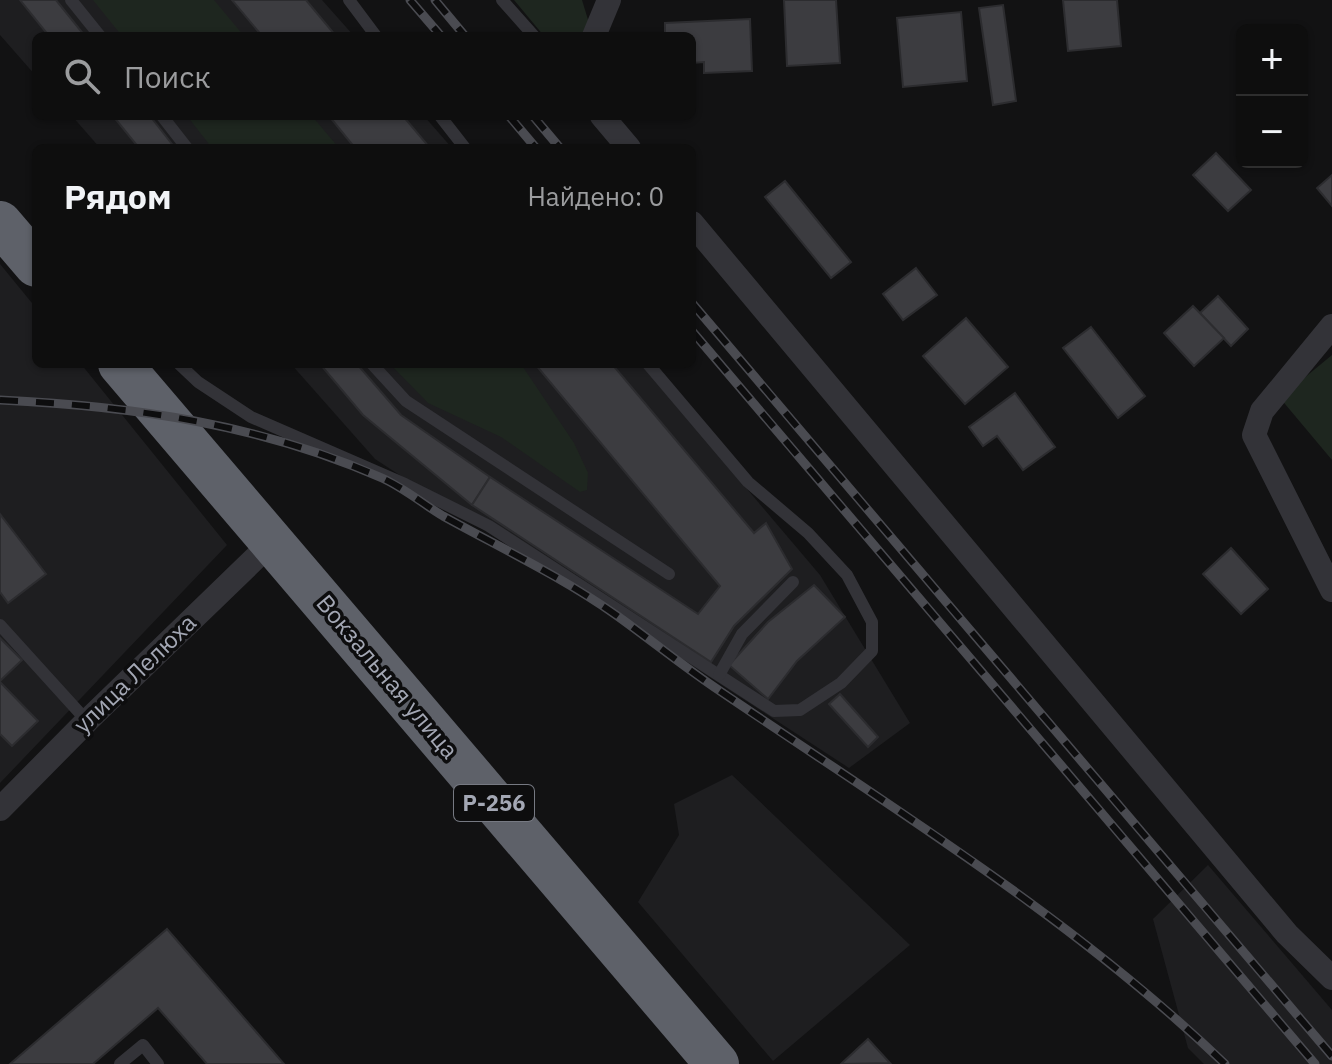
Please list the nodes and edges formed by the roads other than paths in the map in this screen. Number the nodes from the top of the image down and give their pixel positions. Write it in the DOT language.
graph roads {
  1 [pos="71,0"];
  2 [pos="349,0"];
  3 [pos="502,0"];
  4 [pos="609,0"];
  5 [pos="97,32"];
  6 [pos="373,32"];
  7 [pos="530,32"];
  8 [pos="596,32"];
  9 [pos="165,120"];
  10 [pos="443,120"];
  11 [pos="605,120"];
  12 [pos="184,144"];
  13 [pos="462,144"];
  14 [pos="626,144"];
  15 [pos="0,223"];
  16 [pos="696,228"];
  17 [pos="32,260"];
  18 [pos="1332,326"];
  19 [pos="123,368"];
  20 [pos="183,368"];
  21 [pos="376,368"];
  22 [pos="651,368"];
  23 [pos="272,542"];
  24 [pos="669,574"];
  25 [pos="793,582"];
  26 [pos="1332,590"];
  27 [pos="0,625"];
  28 [pos="719,675"];
  29 [pos="87,721"];
  30 [pos="0,809"];
  31 [pos="1332,978"];
  32 [pos="120,1064"];
  33 [pos="158,1064"];
  34 [pos="717,1064"];
  1 -- 5 [label="lane"];
  2 -- 6 [label="lane"];
  3 -- 7 [label="lane"];
  4 -- 8 [label="street"];
  9 -- 12 [label="lane"];
  10 -- 13 [label="lane"];
  11 -- 14 [label="street"];
  15 -- 17 [label="highway"];
  16 -- 31 [label="street"];
  18 -- 26 [label="street"];
  19 -- 23 [label="highway, Вокзальная улица / Р-256"];
  20 -- 28 [label="lane"];
  21 -- 24 [label="lane"];
  22 -- 28 [label="lane"];
  23 -- 29 [label="street, улица Лелюха"];
  23 -- 34 [label="highway, Вокзальная улица / Р-256"];
  25 -- 28 [label="lane"];
  27 -- 29 [label="lane"];
  29 -- 30 [label="street, улица Лелюха"];
  32 -- 33 [label="lane"];
}
